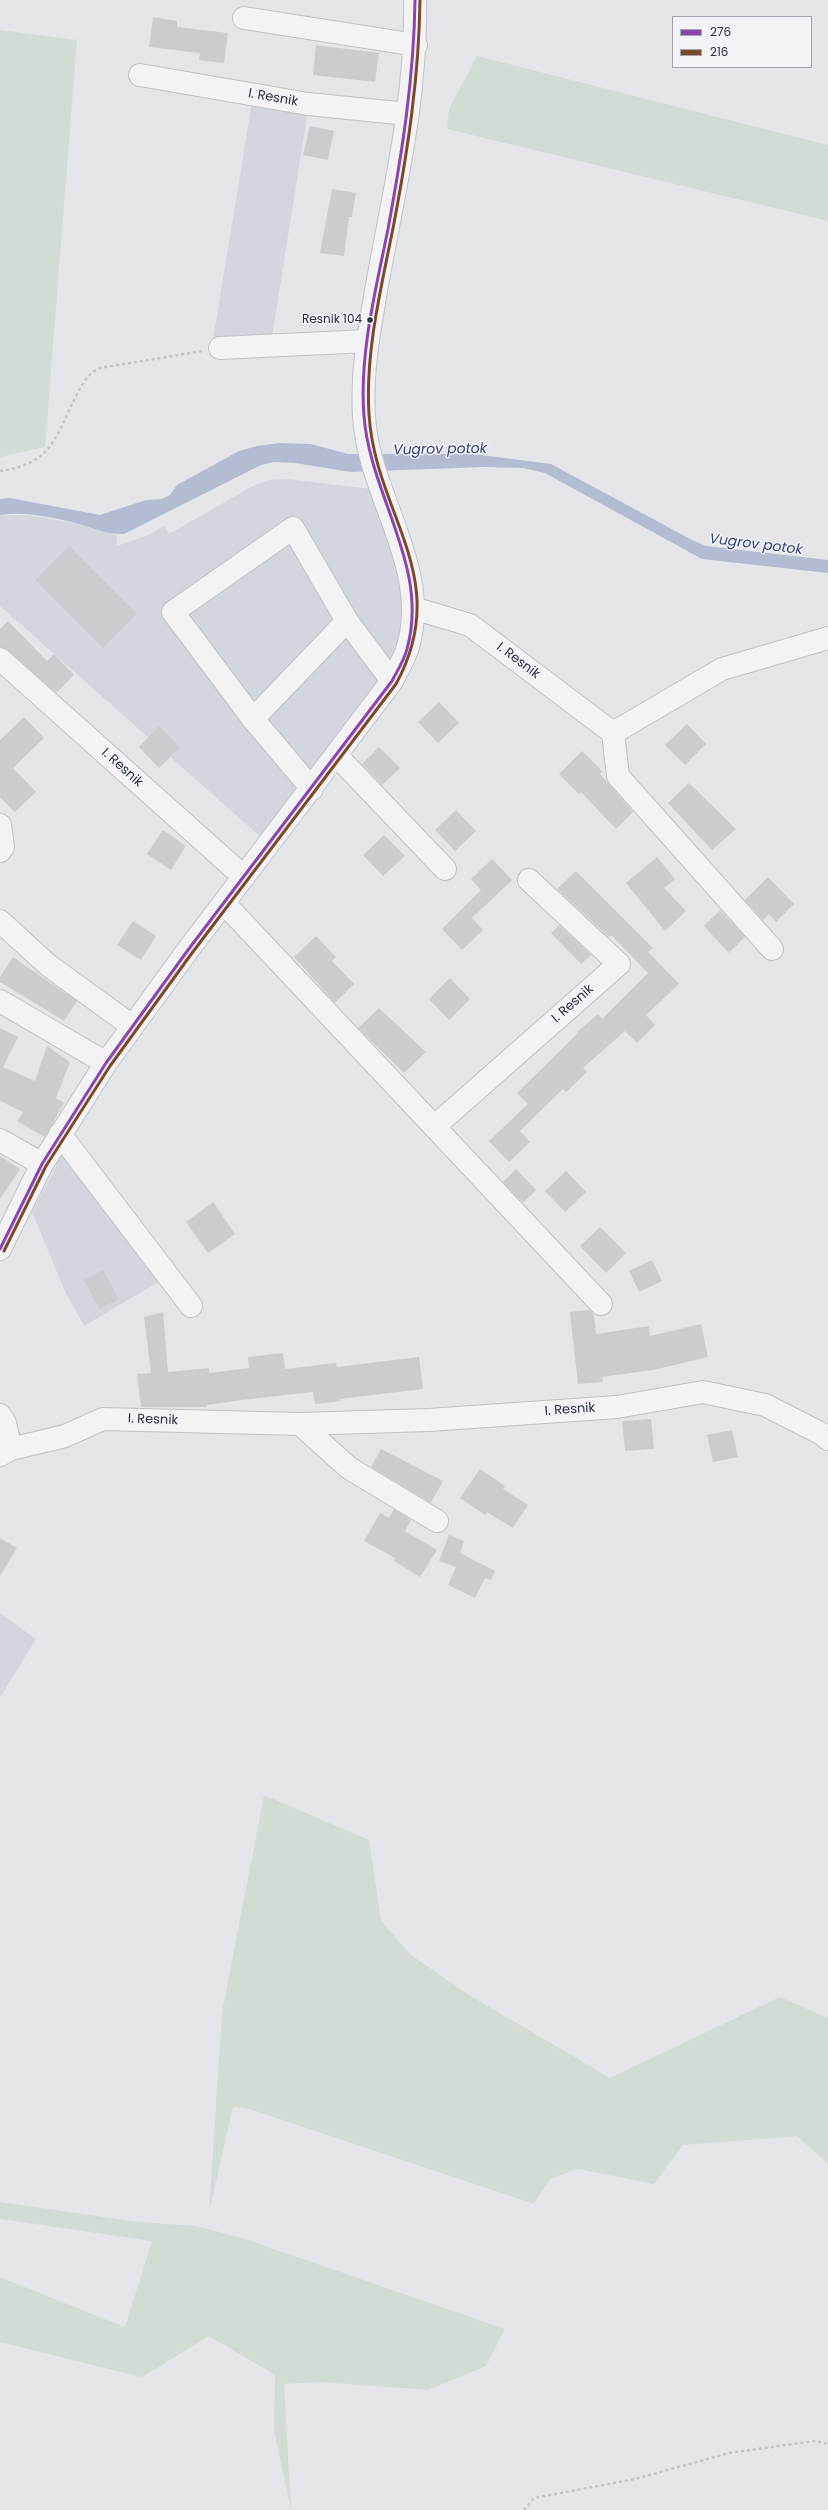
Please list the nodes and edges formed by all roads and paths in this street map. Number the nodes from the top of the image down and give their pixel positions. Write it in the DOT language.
graph roads {
  1 [pos="415,0"];
  2 [pos="244,18"];
  3 [pos="416,45"];
  4 [pos="140,75"];
  5 [pos="408,114"];
  6 [pos="367,341"];
  7 [pos="220,348"];
  8 [pos="0,471"];
  9 [pos="413,608"];
  10 [pos="347,621"];
  11 [pos="828,638"];
  12 [pos="0,660"];
  13 [pos="392,681"];
  14 [pos="253,719"];
  15 [pos="613,733"];
  16 [pos="336,755"];
  17 [pos="312,789"];
  18 [pos="0,825"];
  19 [pos="0,851"];
  20 [pos="445,869"];
  21 [pos="244,877"];
  22 [pos="529,880"];
  23 [pos="224,903"];
  24 [pos="0,921"];
  25 [pos="772,949"];
  26 [pos="0,1001"];
  27 [pos="132,1026"];
  28 [pos="106,1063"];
  29 [pos="435,1126"];
  30 [pos="60,1134"];
  31 [pos="0,1140"];
  32 [pos="42,1164"];
  33 [pos="0,1249"];
  34 [pos="601,1304"];
  35 [pos="191,1306"];
  36 [pos="0,1416"];
  37 [pos="300,1424"];
  38 [pos="828,1439"];
  39 [pos="5,1452"];
  40 [pos="437,1521"];
  41 [pos="828,2444"];
  42 [pos="524,2510"];
  1 -- 3 [label="street"];
  2 -- 3 [label="street"];
  3 -- 5 [label="street"];
  4 -- 5 [label="street, I. Resnik"];
  5 -- 6 [label="street"];
  6 -- 7 [label="street"];
  6 -- 9 [label="street"];
  7 -- 8 [label="path"];
  9 -- 13 [label="street"];
  9 -- 15 [label="street, I. Resnik"];
  10 -- 13 [label="street"];
  10 -- 14 [label="street"];
  10 -- 14 [label="street"];
  11 -- 15 [label="street"];
  12 -- 21 [label="street, I. Resnik"];
  13 -- 16 [label="street"];
  14 -- 17 [label="street"];
  15 -- 25 [label="street"];
  16 -- 17 [label="street"];
  16 -- 20 [label="street"];
  17 -- 21 [label="street"];
  18 -- 19 [label="street"];
  21 -- 23 [label="street"];
  22 -- 29 [label="street, I. Resnik"];
  23 -- 27 [label="street"];
  23 -- 29 [label="street"];
  24 -- 27 [label="street"];
  26 -- 28 [label="street"];
  27 -- 28 [label="street"];
  28 -- 30 [label="street"];
  29 -- 34 [label="street"];
  30 -- 32 [label="street"];
  30 -- 35 [label="street"];
  31 -- 32 [label="street"];
  32 -- 33 [label="street"];
  36 -- 39 [label="street, I. Resnik"];
  37 -- 38 [label="street, I. Resnik"];
  37 -- 39 [label="street, I. Resnik"];
  37 -- 40 [label="street"];
  41 -- 42 [label="path"];
}
